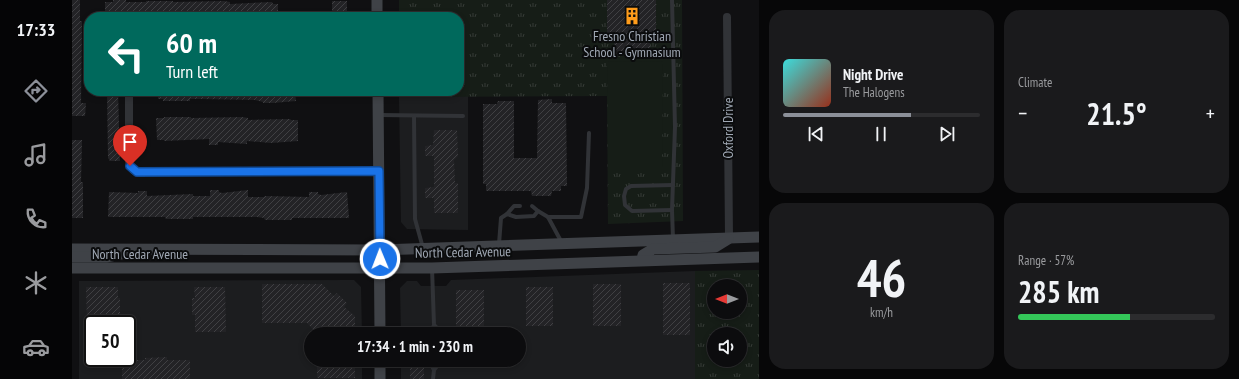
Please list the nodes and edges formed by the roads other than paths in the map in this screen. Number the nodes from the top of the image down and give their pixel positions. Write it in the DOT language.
graph roads {
  1 [pos="377,0"];
  2 [pos="672,0"];
  3 [pos="377,12"];
  4 [pos="727,17"];
  5 [pos="128,96"];
  6 [pos="378,96"];
  7 [pos="378,115"];
  8 [pos="414,116"];
  9 [pos="463,116"];
  10 [pos="589,133"];
  11 [pos="379,171"];
  12 [pos="673,185"];
  13 [pos="520,206"];
  14 [pos="532,206"];
  15 [pos="672,210"];
  16 [pos="538,211"];
  17 [pos="507,214"];
  18 [pos="548,217"];
  19 [pos="759,237"];
  20 [pos="729,238"];
  21 [pos="673,239"];
  22 [pos="562,244"];
  23 [pos="499,246"];
  24 [pos="147,248"];
  25 [pos="72,249"];
  26 [pos="424,249"];
  27 [pos="380,250"];
  28 [pos="72,257"];
  29 [pos="759,257"];
  30 [pos="642,260"];
  31 [pos="72,268"];
  32 [pos="380,268"];
  33 [pos="432,268"];
  34 [pos="434,325"];
  35 [pos="380,327"];
  36 [pos="380,367"];
  37 [pos="432,367"];
  38 [pos="436,367"];
  39 [pos="434,370"];
  40 [pos="380,379"];
  41 [pos="433,379"];
  1 -- 3 [label="main road"];
  2 -- 12 [label="lane"];
  4 -- 20 [label="street, Oxford Drive"];
  5 -- 11 [label="street"];
  6 -- 7 [label="main road"];
  7 -- 8 [label="lane"];
  7 -- 11 [label="main road"];
  8 -- 9 [label="lane"];
  8 -- 26 [label="lane"];
  10 -- 18 [label="lane"];
  11 -- 27 [label="main road"];
  12 -- 15 [label="lane"];
  12 -- 15 [label="lane"];
  13 -- 17 [label="lane"];
  14 -- 16 [label="lane"];
  15 -- 21 [label="lane"];
  16 -- 17 [label="lane"];
  16 -- 18 [label="lane"];
  17 -- 23 [label="lane"];
  18 -- 22 [label="lane"];
  19 -- 20 [label="main road, North Cedar Avenue"];
  20 -- 21 [label="main road, North Cedar Avenue"];
  20 -- 30 [label="main road"];
  21 -- 22 [label="main road, North Cedar Avenue"];
  22 -- 23 [label="main road, North Cedar Avenue"];
  23 -- 26 [label="main road, North Cedar Avenue"];
  24 -- 25 [label="main road, North Cedar Avenue"];
  24 -- 27 [label="main road, North Cedar Avenue"];
  24 -- 28 [label="main road"];
  26 -- 27 [label="main road, North Cedar Avenue"];
  27 -- 32 [label="main road"];
  29 -- 30 [label="main road, North Cedar Avenue"];
  30 -- 33 [label="main road, North Cedar Avenue"];
  31 -- 32 [label="main road, North Cedar Avenue"];
  32 -- 33 [label="main road, North Cedar Avenue"];
  32 -- 35 [label="main road"];
  33 -- 34 [label="lane"];
  36 -- 40 [label="main road"];
  37 -- 39 [label="lane"];
  38 -- 39 [label="lane"];
  39 -- 41 [label="lane"];
}
